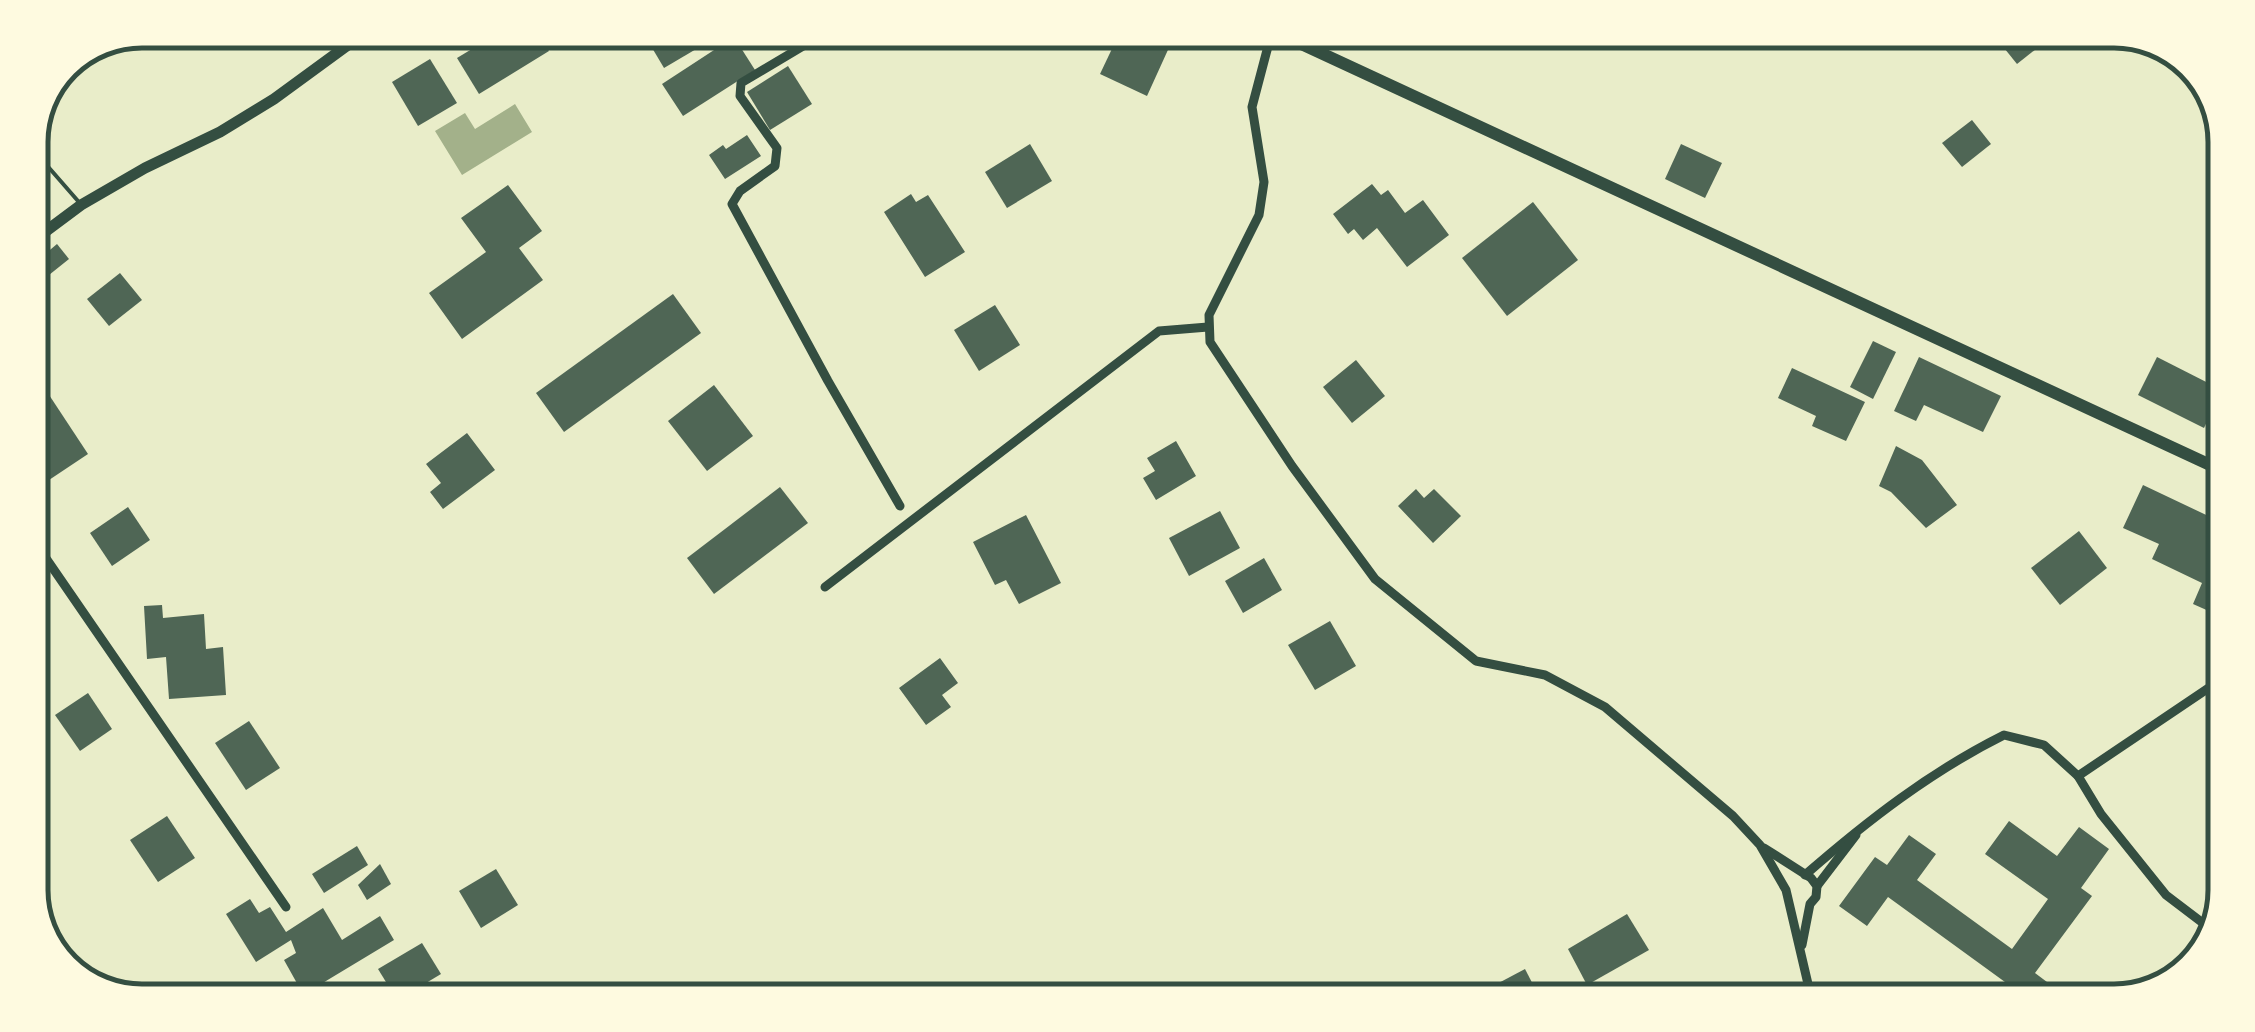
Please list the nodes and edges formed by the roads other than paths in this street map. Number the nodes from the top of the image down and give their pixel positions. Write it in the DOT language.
graph roads {
  1 [pos="344,48"];
  2 [pos="800,48"];
  3 [pos="1268,48"];
  4 [pos="1321,48"];
  5 [pos="48,167"];
  6 [pos="81,205"];
  7 [pos="48,230"];
  8 [pos="1208,328"];
  9 [pos="2207,464"];
  10 [pos="900,506"];
  11 [pos="48,560"];
  12 [pos="825,586"];
  13 [pos="2208,690"];
  14 [pos="2078,776"];
  15 [pos="1863,824"];
  16 [pos="1760,845"];
  17 [pos="1804,875"];
  18 [pos="1817,886"];
  19 [pos="1788,894"];
  20 [pos="1810,904"];
  21 [pos="286,907"];
  22 [pos="2202,922"];
  23 [pos="1801,953"];
  24 [pos="1808,984"];
  1 -- 6 [label="street"];
  2 -- 10 [label="street"];
  3 -- 8 [label="street"];
  4 -- 9 [label="main road"];
  5 -- 6 [label="lane"];
  6 -- 7 [label="street"];
  8 -- 12 [label="street"];
  8 -- 16 [label="street"];
  11 -- 21 [label="street"];
  13 -- 14 [label="street"];
  14 -- 15 [label="street"];
  14 -- 22 [label="street"];
  15 -- 17 [label="street"];
  15 -- 18 [label="street"];
  16 -- 17 [label="street"];
  16 -- 19 [label="street"];
  17 -- 18 [label="street"];
  17 -- 19 [label="street"];
  18 -- 20 [label="street"];
  19 -- 20 [label="street"];
  19 -- 23 [label="street"];
  20 -- 23 [label="street"];
  23 -- 24 [label="street"];
}
